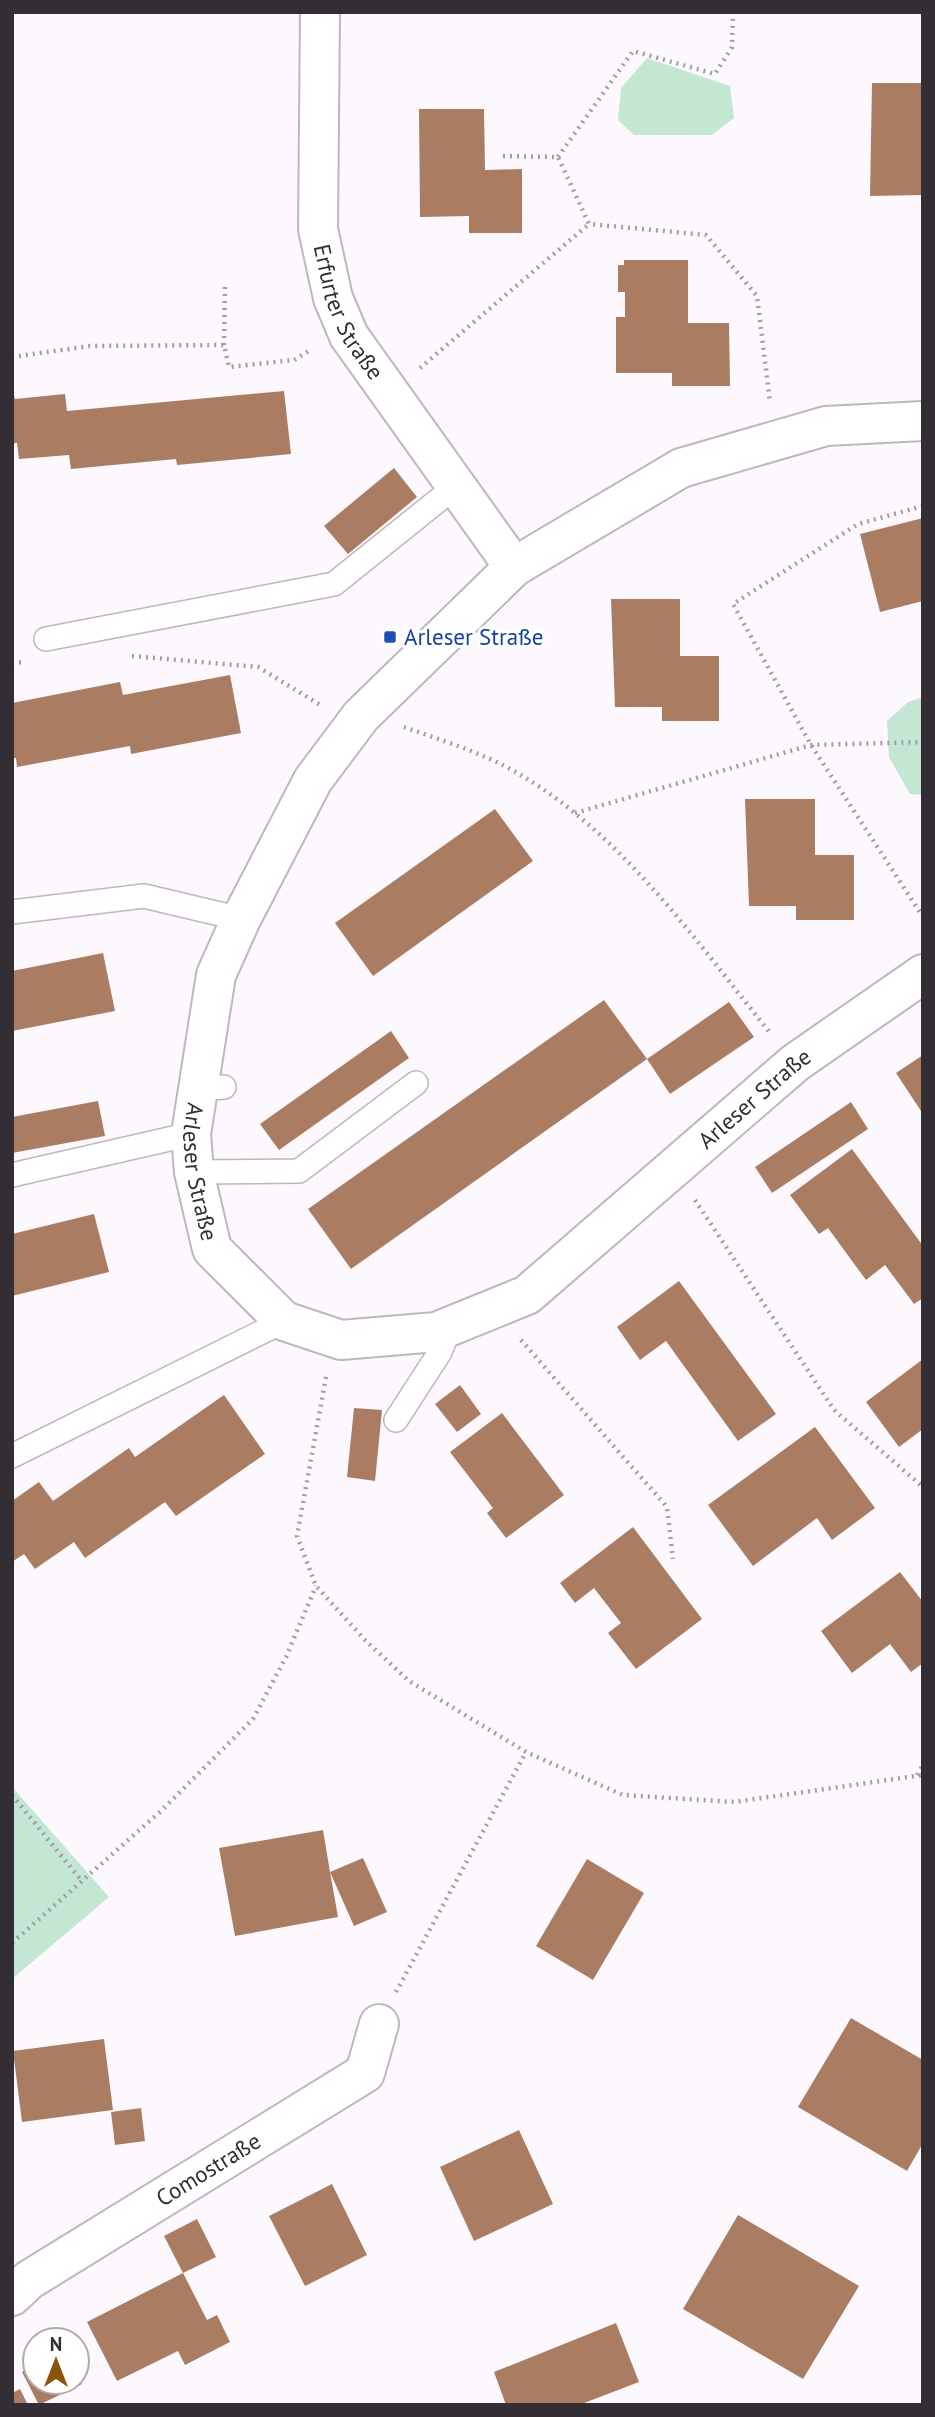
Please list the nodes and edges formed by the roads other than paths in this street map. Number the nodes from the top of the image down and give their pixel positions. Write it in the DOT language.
graph roads {
  1 [pos="320,12"];
  2 [pos="923,421"];
  3 [pos="456,486"];
  4 [pos="514,567"];
  5 [pos="46,639"];
  6 [pos="12,912"];
  7 [pos="241,919"];
  8 [pos="923,974"];
  9 [pos="416,1083"];
  10 [pos="191,1134"];
  11 [pos="194,1172"];
  12 [pos="12,1175"];
  13 [pos="284,1321"];
  14 [pos="450,1326"];
  15 [pos="396,1420"];
  16 [pos="12,1455"];
  17 [pos="379,2024"];
  18 [pos="12,2296"];
  1 -- 3 [label="street, Erfurter Straße"];
  2 -- 4 [label="street, Arleser Straße"];
  3 -- 4 [label="street, Erfurter Straße"];
  3 -- 5 [label="lane"];
  4 -- 7 [label="street, Arleser Straße"];
  6 -- 7 [label="lane"];
  7 -- 10 [label="street, Arleser Straße"];
  8 -- 14 [label="street, Arleser Straße"];
  9 -- 11 [label="lane"];
  10 -- 11 [label="street, Arleser Straße"];
  10 -- 12 [label="lane"];
  11 -- 13 [label="street, Arleser Straße"];
  13 -- 14 [label="street, Arleser Straße"];
  13 -- 16 [label="lane"];
  14 -- 15 [label="lane"];
  17 -- 18 [label="street, Comostraße"];
}
